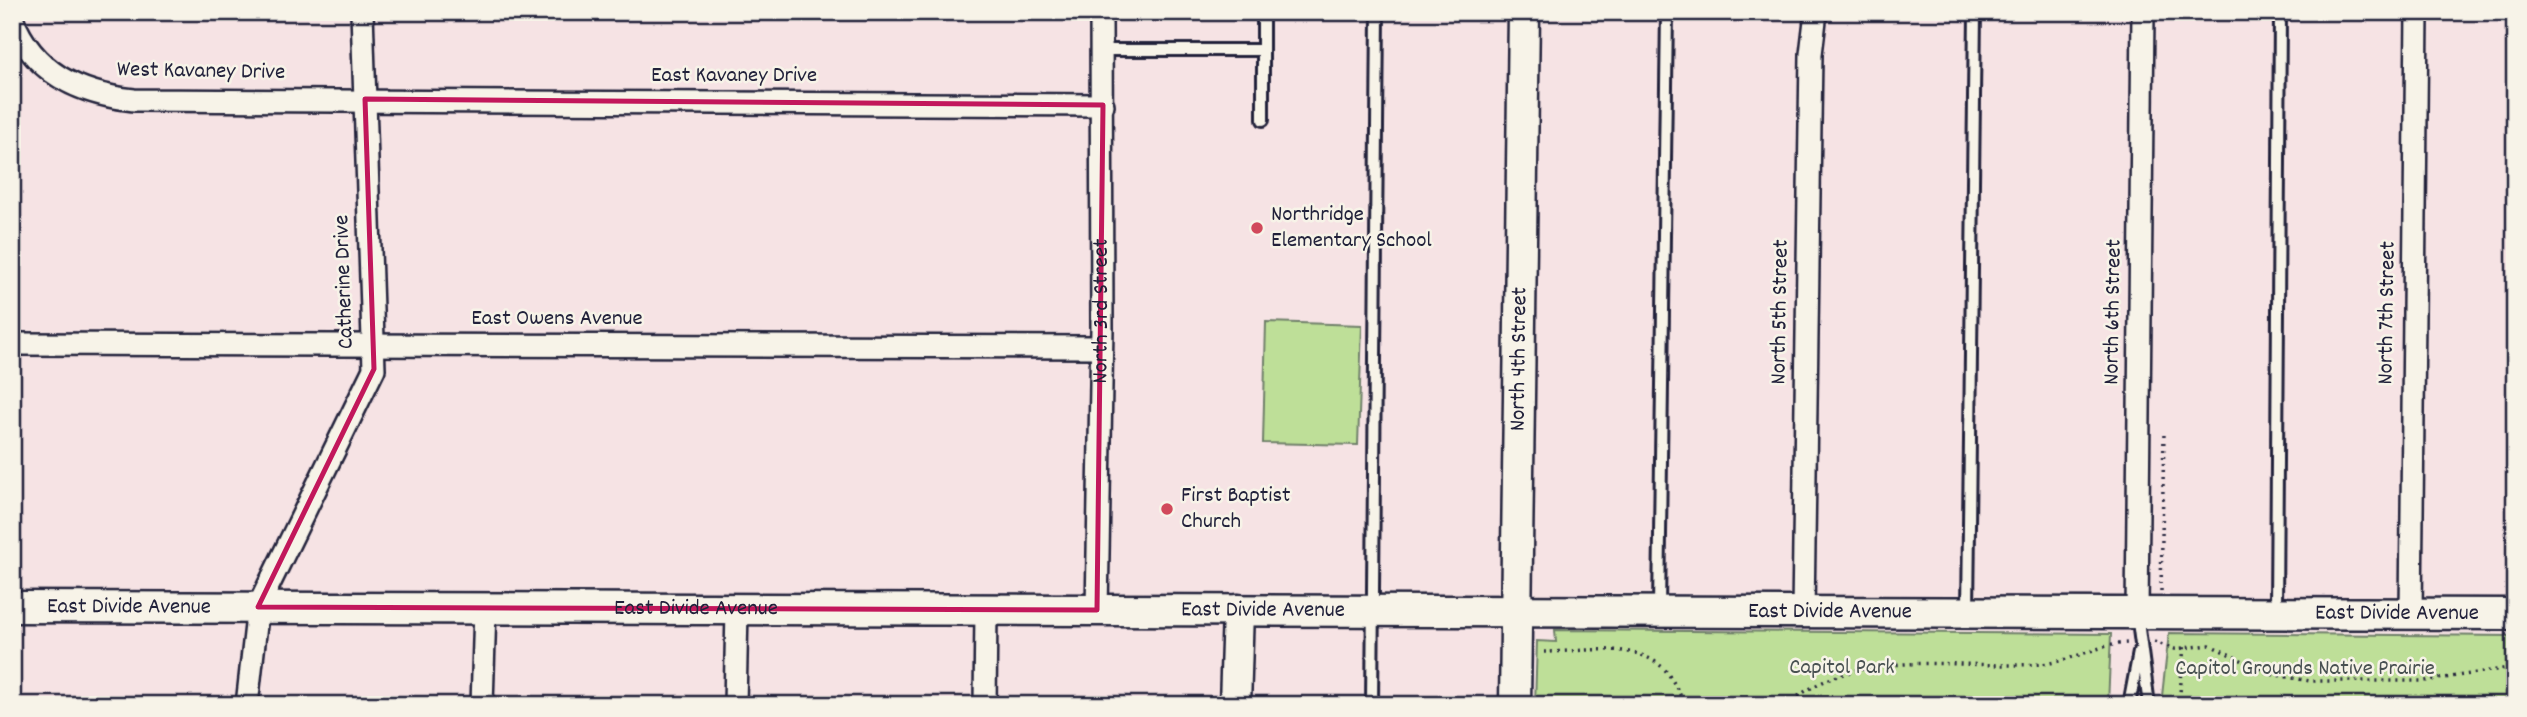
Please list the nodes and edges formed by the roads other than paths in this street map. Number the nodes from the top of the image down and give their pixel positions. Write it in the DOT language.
graph roads {
  1 [pos="362,12"];
  2 [pos="1101,12"];
  3 [pos="1263,12"];
  4 [pos="1378,12"];
  5 [pos="1524,12"];
  6 [pos="1667,12"];
  7 [pos="1816,12"];
  8 [pos="1975,12"];
  9 [pos="2143,12"];
  10 [pos="2280,12"];
  11 [pos="2417,12"];
  12 [pos="15,26"];
  13 [pos="1103,50"];
  14 [pos="1263,50"];
  15 [pos="365,99"];
  16 [pos="1103,105"];
  17 [pos="1263,120"];
  18 [pos="12,344"];
  19 [pos="374,345"];
  20 [pos="1101,347"];
  21 [pos="12,607"];
  22 [pos="258,607"];
  23 [pos="485,608"];
  24 [pos="737,609"];
  25 [pos="986,610"];
  26 [pos="1097,610"];
  27 [pos="1238,610"];
  28 [pos="1374,611"];
  29 [pos="1516,611"];
  30 [pos="1659,611"];
  31 [pos="1968,612"];
  32 [pos="1803,613"];
  33 [pos="2148,613"];
  34 [pos="2276,613"];
  35 [pos="2411,614"];
  36 [pos="2515,614"];
  37 [pos="2141,642"];
  38 [pos="247,705"];
  39 [pos="482,705"];
  40 [pos="735,705"];
  41 [pos="985,705"];
  42 [pos="1235,705"];
  43 [pos="1373,705"];
  44 [pos="1515,705"];
  45 [pos="2129,705"];
  46 [pos="2149,705"];
  1 -- 15 [label="street, Catherine Drive"];
  2 -- 13 [label="street, North 3rd Street"];
  3 -- 14 [label="lane"];
  4 -- 28 [label="lane"];
  5 -- 29 [label="street, North 4th Street"];
  6 -- 30 [label="lane"];
  7 -- 32 [label="street, North 5th Street"];
  8 -- 31 [label="lane"];
  9 -- 33 [label="street, North 6th Street"];
  10 -- 34 [label="lane"];
  11 -- 35 [label="street, North 7th Street"];
  12 -- 15 [label="street, West Kavaney Drive"];
  13 -- 14 [label="lane"];
  13 -- 16 [label="street, North 3rd Street"];
  14 -- 17 [label="lane"];
  15 -- 16 [label="street, East Kavaney Drive"];
  15 -- 19 [label="street, Catherine Drive"];
  16 -- 20 [label="street, North 3rd Street"];
  18 -- 19 [label="street, East Owens Avenue"];
  19 -- 20 [label="street, East Owens Avenue"];
  19 -- 22 [label="street, Catherine Drive"];
  20 -- 26 [label="street, North 3rd Street"];
  21 -- 22 [label="street, East Divide Avenue"];
  22 -- 23 [label="street, East Divide Avenue"];
  22 -- 38 [label="street, Catherine Drive"];
  23 -- 24 [label="street, East Divide Avenue"];
  23 -- 39 [label="street"];
  24 -- 25 [label="street, East Divide Avenue"];
  24 -- 40 [label="street"];
  25 -- 26 [label="street, East Divide Avenue"];
  25 -- 41 [label="street"];
  26 -- 27 [label="street, East Divide Avenue"];
  27 -- 28 [label="street, East Divide Avenue"];
  27 -- 42 [label="street"];
  28 -- 29 [label="street, East Divide Avenue"];
  28 -- 43 [label="lane"];
  29 -- 30 [label="street, East Divide Avenue"];
  29 -- 44 [label="street, North 4th Street"];
  30 -- 32 [label="street, East Divide Avenue"];
  31 -- 32 [label="street, East Divide Avenue"];
  31 -- 33 [label="street, East Divide Avenue"];
  33 -- 34 [label="street, East Divide Avenue"];
  33 -- 37 [label="lane"];
  34 -- 35 [label="street, East Divide Avenue"];
  35 -- 36 [label="street, East Divide Avenue"];
  37 -- 45 [label="lane"];
  37 -- 46 [label="lane"];
}
